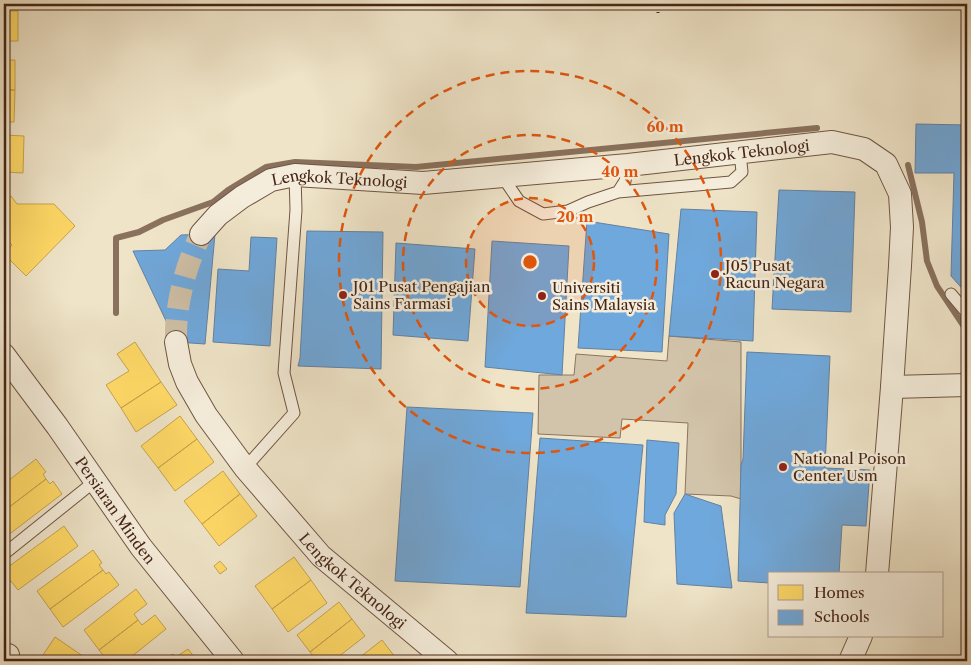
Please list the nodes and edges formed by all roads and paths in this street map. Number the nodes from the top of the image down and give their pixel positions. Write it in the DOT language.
graph roads {
  1 [pos="658,4"];
  2 [pos="658,13"];
  3 [pos="740,153"];
  4 [pos="628,164"];
  5 [pos="296,175"];
  6 [pos="502,176"];
  7 [pos="618,192"];
  8 [pos="201,234"];
  9 [pos="951,294"];
  10 [pos="967,313"];
  11 [pos="176,342"];
  12 [pos="4,355"];
  13 [pos="967,385"];
  14 [pos="892,387"];
  15 [pos="244,468"];
  16 [pos="95,481"];
  17 [pos="4,554"];
  18 [pos="876,572"];
  19 [pos="860,638"];
  20 [pos="233,661"];
  21 [pos="447,661"];
  22 [pos="850,661"];
  1 -- 2 [label="path"];
  3 -- 4 [label="street, Lengkok Teknologi"];
  3 -- 7 [label="lane"];
  3 -- 14 [label="street, Lengkok Teknologi"];
  4 -- 6 [label="street, Lengkok Teknologi"];
  4 -- 7 [label="lane"];
  5 -- 6 [label="street, Lengkok Teknologi"];
  5 -- 8 [label="street, Lengkok Teknologi"];
  5 -- 15 [label="lane"];
  6 -- 7 [label="lane"];
  9 -- 10 [label="lane"];
  11 -- 15 [label="street, Lengkok Teknologi"];
  12 -- 16 [label="street, Persiaran Minden"];
  13 -- 14 [label="street"];
  14 -- 18 [label="street, Lengkok Teknologi"];
  15 -- 21 [label="street, Lengkok Teknologi"];
  16 -- 17 [label="lane"];
  16 -- 20 [label="street, Persiaran Minden"];
  19 -- 22 [label="street"];
}
